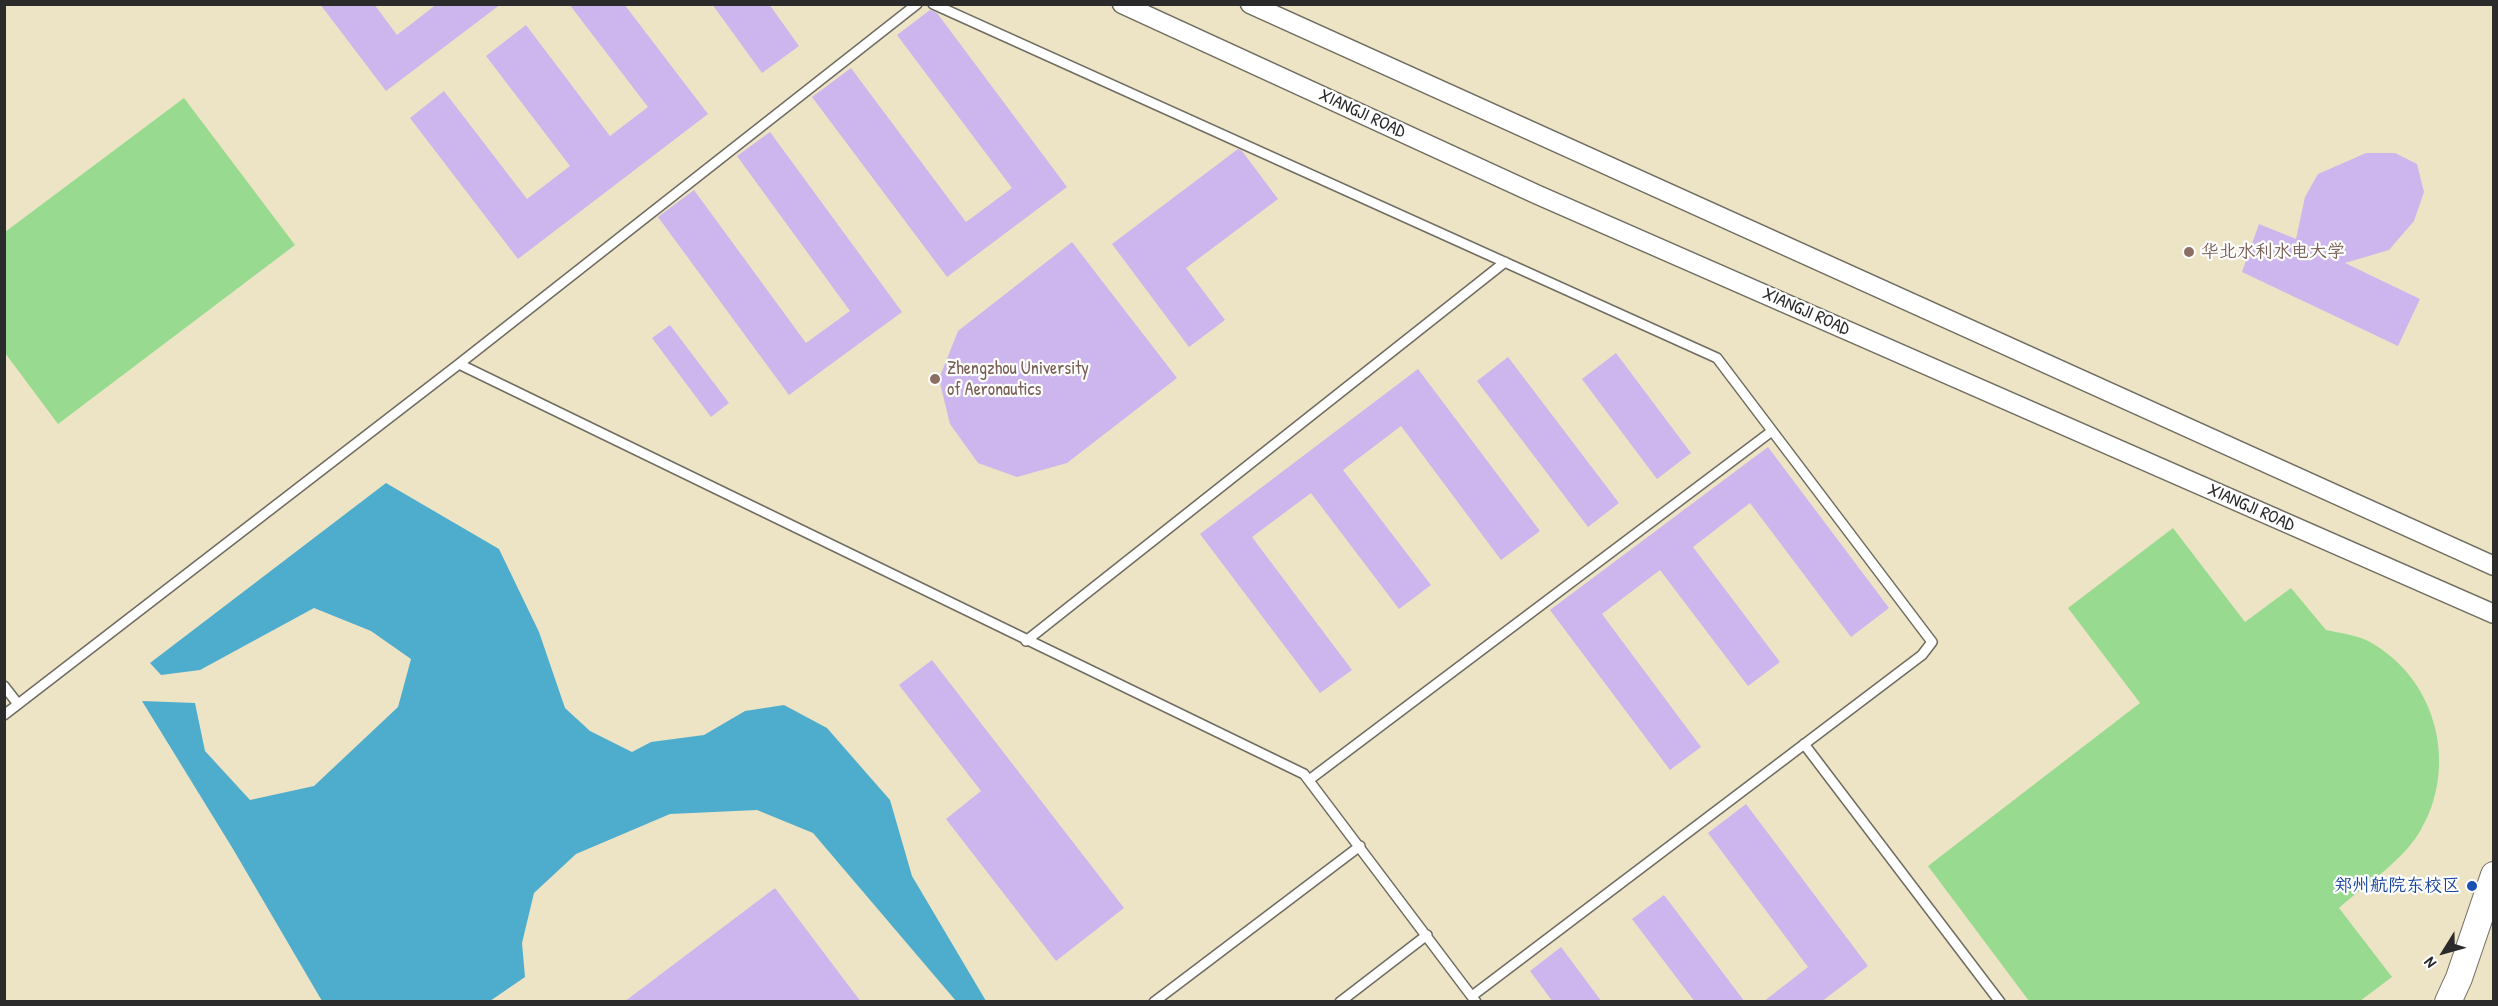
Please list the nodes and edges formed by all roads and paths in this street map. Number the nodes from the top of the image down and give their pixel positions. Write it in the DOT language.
graph roads {
  1 [pos="917,4"];
  2 [pos="933,4"];
  3 [pos="1122,4"];
  4 [pos="1250,4"];
  5 [pos="1505,262"];
  6 [pos="459,364"];
  7 [pos="1772,430"];
  8 [pos="2493,566"];
  9 [pos="2493,614"];
  10 [pos="1026,641"];
  11 [pos="4,686"];
  12 [pos="18,704"];
  13 [pos="4,715"];
  14 [pos="1804,744"];
  15 [pos="1309,780"];
  16 [pos="1360,846"];
  17 [pos="2493,875"];
  18 [pos="1427,935"];
  19 [pos="1474,999"];
  20 [pos="1154,1002"];
  21 [pos="1340,1002"];
  22 [pos="2000,1002"];
  23 [pos="2448,1002"];
  1 -- 6 [label="lane"];
  2 -- 5 [label="lane"];
  3 -- 9 [label="street, XIANGJI ROAD"];
  4 -- 8 [label="street"];
  5 -- 7 [label="lane"];
  5 -- 10 [label="lane"];
  6 -- 10 [label="lane"];
  6 -- 12 [label="lane"];
  7 -- 14 [label="lane"];
  7 -- 15 [label="lane"];
  10 -- 15 [label="lane"];
  11 -- 12 [label="lane"];
  12 -- 13 [label="lane"];
  14 -- 19 [label="lane"];
  14 -- 22 [label="lane"];
  15 -- 16 [label="lane"];
  16 -- 18 [label="lane"];
  16 -- 20 [label="lane"];
  17 -- 23 [label="main road"];
  18 -- 19 [label="lane"];
  18 -- 21 [label="lane"];
}
